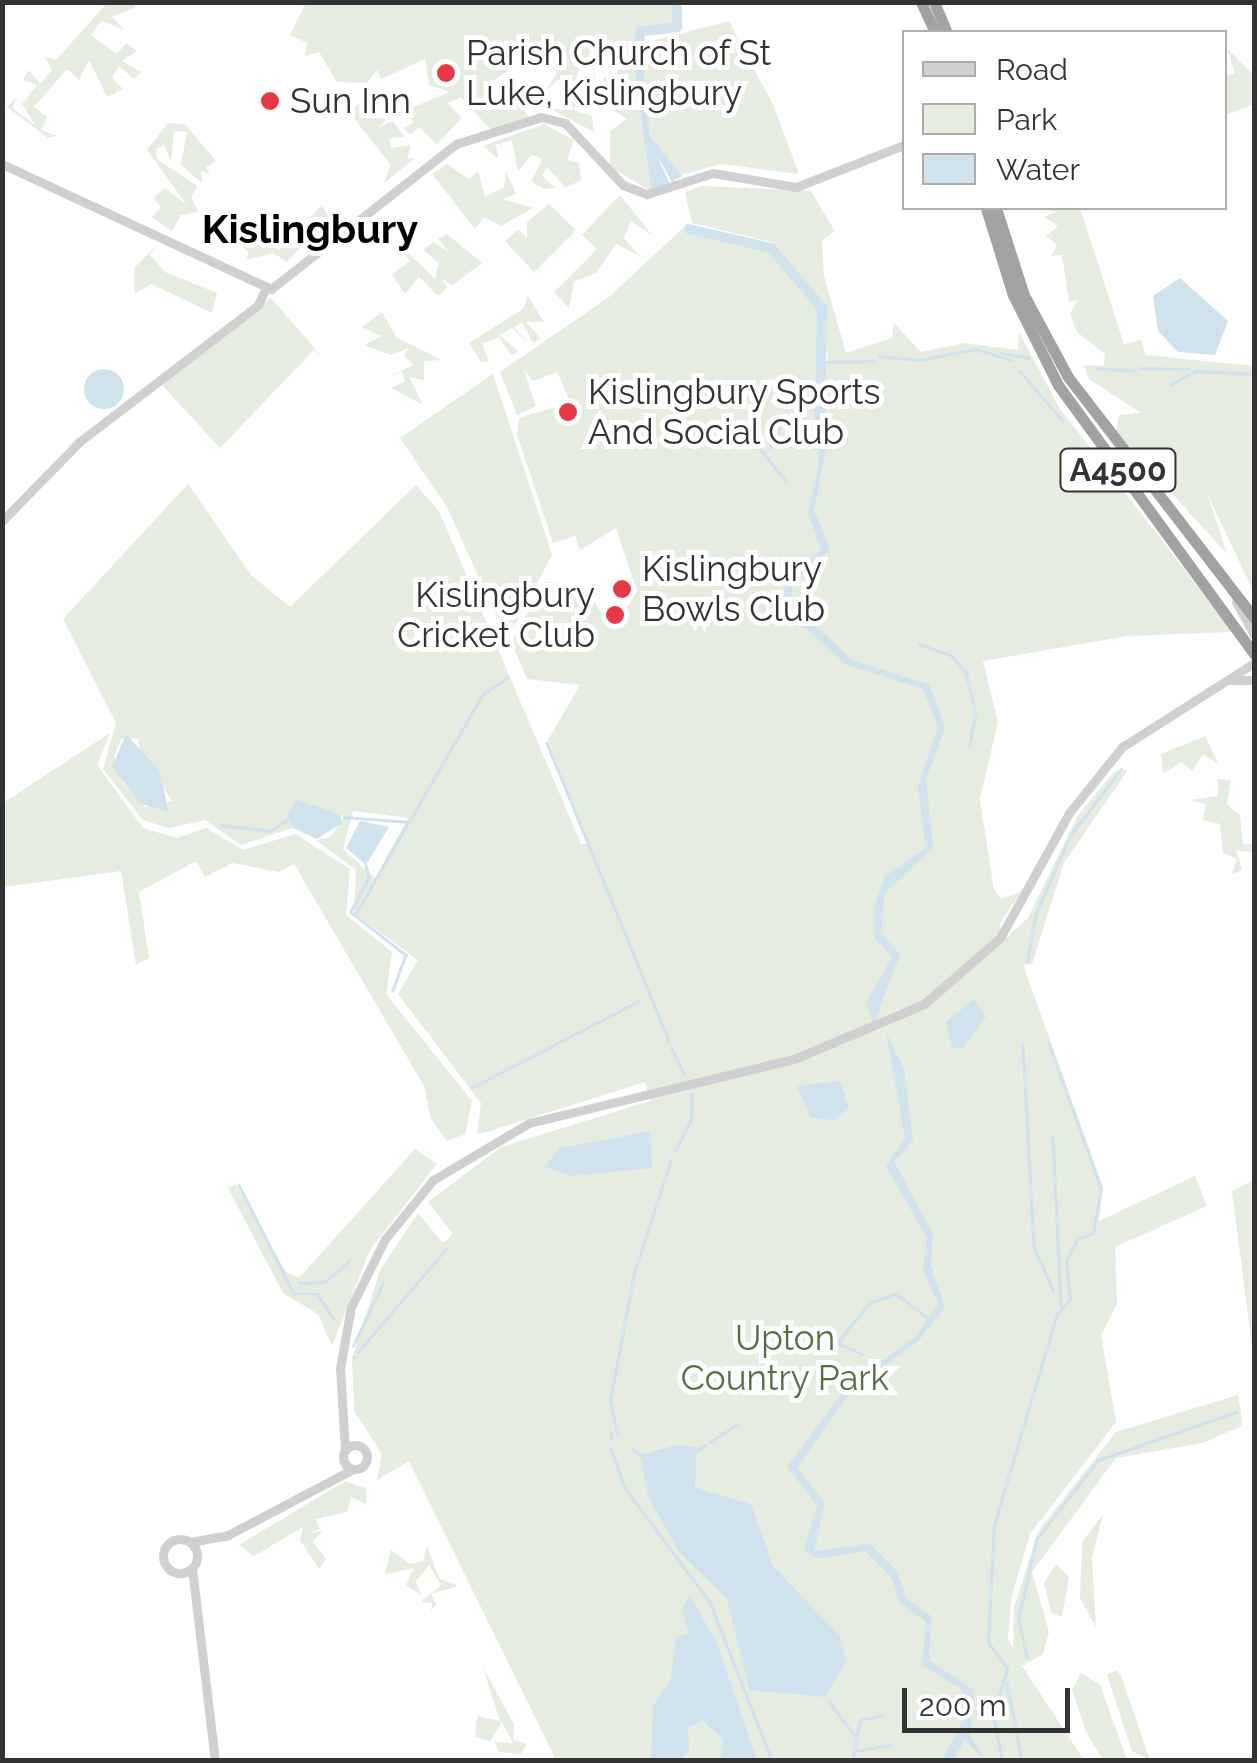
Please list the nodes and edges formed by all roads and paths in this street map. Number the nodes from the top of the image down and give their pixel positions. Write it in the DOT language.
graph roads {
  1 [pos="921,2"];
  2 [pos="934,2"];
  3 [pos="933,30"];
  4 [pos="946,30"];
  5 [pos="902,147"];
  6 [pos="2,164"];
  7 [pos="987,210"];
  8 [pos="997,210"];
  9 [pos="271,288"];
  10 [pos="2,521"];
  11 [pos="1211,555"];
  12 [pos="1254,618"];
  13 [pos="1254,635"];
  14 [pos="1254,654"];
  15 [pos="1254,663"];
  16 [pos="1231,680"];
  17 [pos="1254,680"];
  18 [pos="344,1422"];
  19 [pos="361,1446"];
  20 [pos="344,1454"];
  21 [pos="352,1469"];
  22 [pos="329,1476"];
  23 [pos="215,1540"];
  24 [pos="190,1542"];
  25 [pos="194,1564"];
  26 [pos="178,1572"];
  27 [pos="188,1593"];
  28 [pos="214,1760"];
  1 -- 3 [label="highway"];
  2 -- 4 [label="highway"];
  5 -- 9 [label="street"];
  6 -- 9 [label="street"];
  7 -- 14 [label="highway, A4500"];
  8 -- 11 [label="highway, A4500"];
  9 -- 10 [label="street"];
  11 -- 12 [label="highway, A4500"];
  11 -- 13 [label="street"];
  15 -- 16 [label="street"];
  16 -- 17 [label="street"];
  16 -- 18 [label="street"];
  18 -- 19 [label="street"];
  18 -- 20 [label="street"];
  19 -- 20 [label="street"];
  19 -- 21 [label="street"];
  20 -- 21 [label="street"];
  20 -- 22 [label="street"];
  21 -- 22 [label="street"];
  22 -- 23 [label="street"];
  23 -- 24 [label="street"];
  23 -- 25 [label="street"];
  24 -- 25 [label="street"];
  24 -- 26 [label="street"];
  25 -- 26 [label="street"];
  25 -- 27 [label="street"];
  26 -- 27 [label="street"];
  27 -- 28 [label="street"];
}
